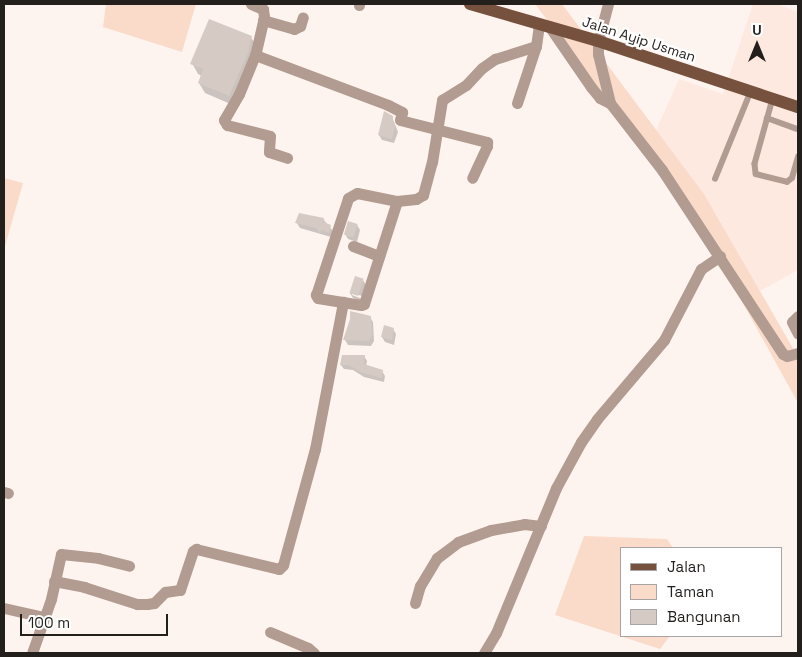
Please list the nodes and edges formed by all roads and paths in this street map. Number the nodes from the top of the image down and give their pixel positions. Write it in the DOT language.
graph roads {
  1 [pos="250,4"];
  2 [pos="470,4"];
  3 [pos="608,4"];
  4 [pos="303,17"];
  5 [pos="263,20"];
  6 [pos="544,27"];
  7 [pos="598,41"];
  8 [pos="536,46"];
  9 [pos="255,56"];
  10 [pos="751,91"];
  11 [pos="773,98"];
  12 [pos="517,103"];
  13 [pos="610,103"];
  14 [pos="798,107"];
  15 [pos="767,118"];
  16 [pos="798,128"];
  17 [pos="437,130"];
  18 [pos="798,157"];
  19 [pos="287,158"];
  20 [pos="472,178"];
  21 [pos="715,179"];
  22 [pos="397,201"];
  23 [pos="352,246"];
  24 [pos="379,256"];
  25 [pos="720,256"];
  26 [pos="343,302"];
  27 [pos="798,316"];
  28 [pos="798,334"];
  29 [pos="798,352"];
  30 [pos="541,526"];
  31 [pos="130,566"];
  32 [pos="54,581"];
  33 [pos="415,603"];
  34 [pos="4,608"];
  35 [pos="44,617"];
  36 [pos="270,632"];
  37 [pos="32,653"];
  38 [pos="314,653"];
  39 [pos="484,653"];
  1 -- 5 [label="street"];
  2 -- 6 [label="main road, Jalan Ayip Usman"];
  3 -- 7 [label="street"];
  4 -- 5 [label="street"];
  5 -- 9 [label="street"];
  6 -- 7 [label="main road, Jalan Ayip Usman"];
  6 -- 8 [label="street"];
  6 -- 13 [label="street"];
  7 -- 10 [label="main road, Jalan Ayip Usman"];
  7 -- 13 [label="street"];
  8 -- 12 [label="street"];
  8 -- 17 [label="street"];
  9 -- 17 [label="street"];
  9 -- 19 [label="street"];
  10 -- 11 [label="main road, Jalan Ayip Usman"];
  10 -- 21 [label="lane"];
  11 -- 14 [label="main road, Jalan Ayip Usman"];
  11 -- 15 [label="lane"];
  13 -- 25 [label="street"];
  15 -- 16 [label="lane"];
  15 -- 18 [label="lane"];
  17 -- 20 [label="street"];
  17 -- 22 [label="street"];
  22 -- 24 [label="street"];
  22 -- 26 [label="street"];
  23 -- 24 [label="street"];
  24 -- 26 [label="street"];
  25 -- 29 [label="street"];
  25 -- 30 [label="street"];
  26 -- 32 [label="street"];
  27 -- 28 [label="street"];
  30 -- 33 [label="street"];
  30 -- 39 [label="street"];
  31 -- 32 [label="street"];
  32 -- 35 [label="street"];
  34 -- 35 [label="street"];
  35 -- 37 [label="street"];
  36 -- 38 [label="street"];
}
